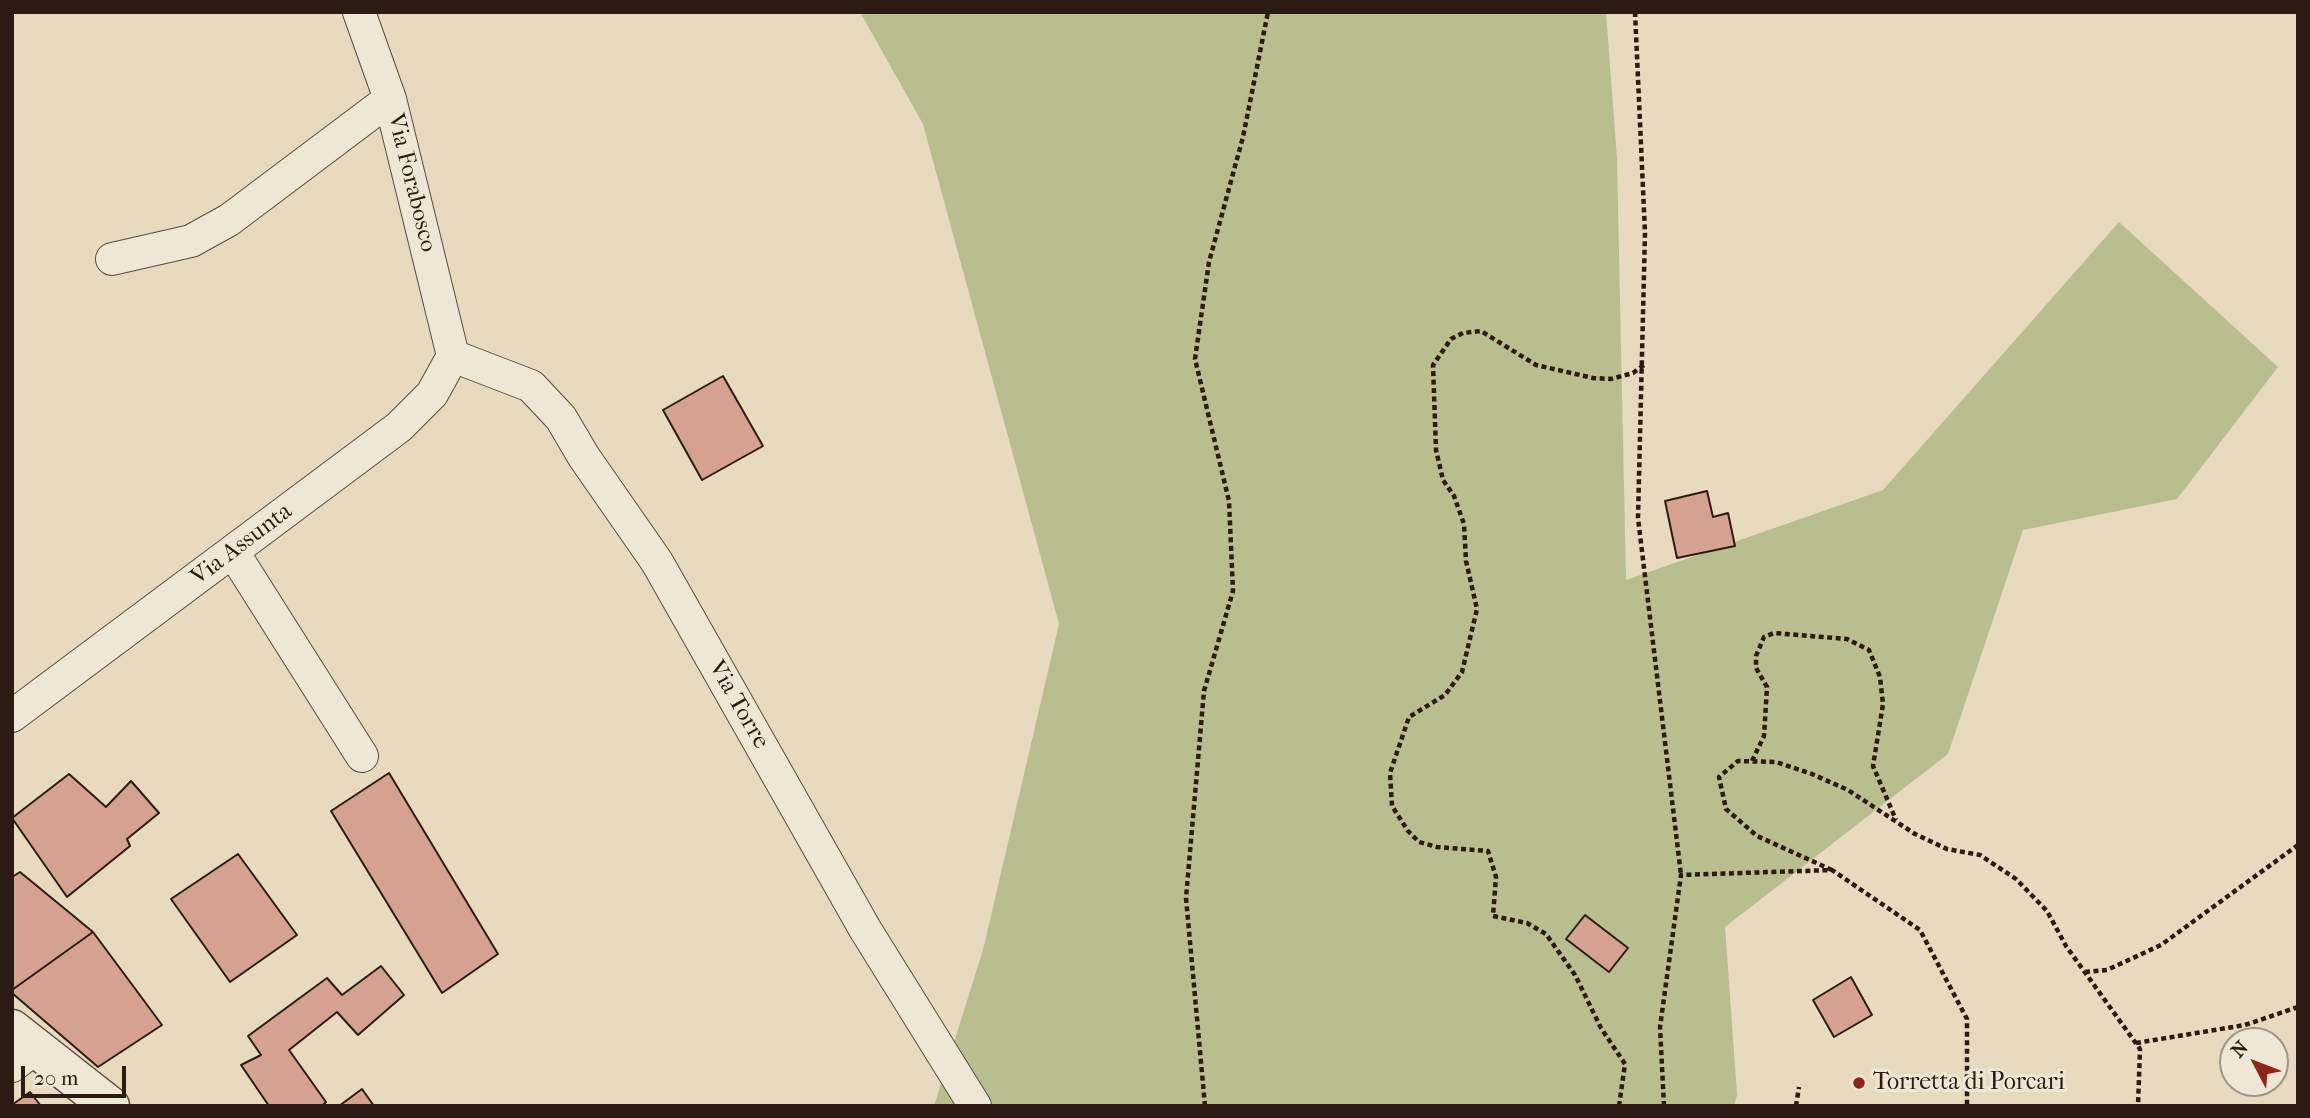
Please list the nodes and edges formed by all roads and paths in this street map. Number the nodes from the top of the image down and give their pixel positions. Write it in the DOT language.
graph roads {
  1 [pos="359,12"];
  2 [pos="1268,12"];
  3 [pos="1635,12"];
  4 [pos="390,99"];
  5 [pos="112,259"];
  6 [pos="453,356"];
  7 [pos="1644,365"];
  8 [pos="233,552"];
  9 [pos="12,716"];
  10 [pos="362,756"];
  11 [pos="1752,761"];
  12 [pos="1896,821"];
  13 [pos="2298,845"];
  14 [pos="1832,870"];
  15 [pos="1681,875"];
  16 [pos="2085,972"];
  17 [pos="2298,1007"];
  18 [pos="2136,1043"];
  19 [pos="21,1047"];
  20 [pos="1799,1087"];
  21 [pos="110,1106"];
  22 [pos="975,1106"];
  23 [pos="1205,1106"];
  24 [pos="1619,1106"];
  25 [pos="1664,1106"];
  26 [pos="1796,1106"];
  27 [pos="1967,1106"];
  28 [pos="2138,1106"];
  1 -- 4 [label="street, Via Forabosco"];
  2 -- 23 [label="path"];
  3 -- 7 [label="path"];
  4 -- 5 [label="street"];
  4 -- 6 [label="street, Via Forabosco"];
  6 -- 8 [label="street, Via Assunta"];
  6 -- 22 [label="street, Via Torre"];
  7 -- 15 [label="path"];
  7 -- 24 [label="path"];
  8 -- 9 [label="street, Via Assunta"];
  8 -- 10 [label="street"];
  11 -- 12 [label="path"];
  11 -- 12 [label="path"];
  11 -- 14 [label="path"];
  12 -- 16 [label="path"];
  13 -- 16 [label="path"];
  14 -- 15 [label="path"];
  14 -- 27 [label="path"];
  15 -- 25 [label="path"];
  16 -- 18 [label="path"];
  17 -- 18 [label="path"];
  18 -- 28 [label="path"];
  19 -- 21 [label="street"];
  20 -- 26 [label="path"];
}
